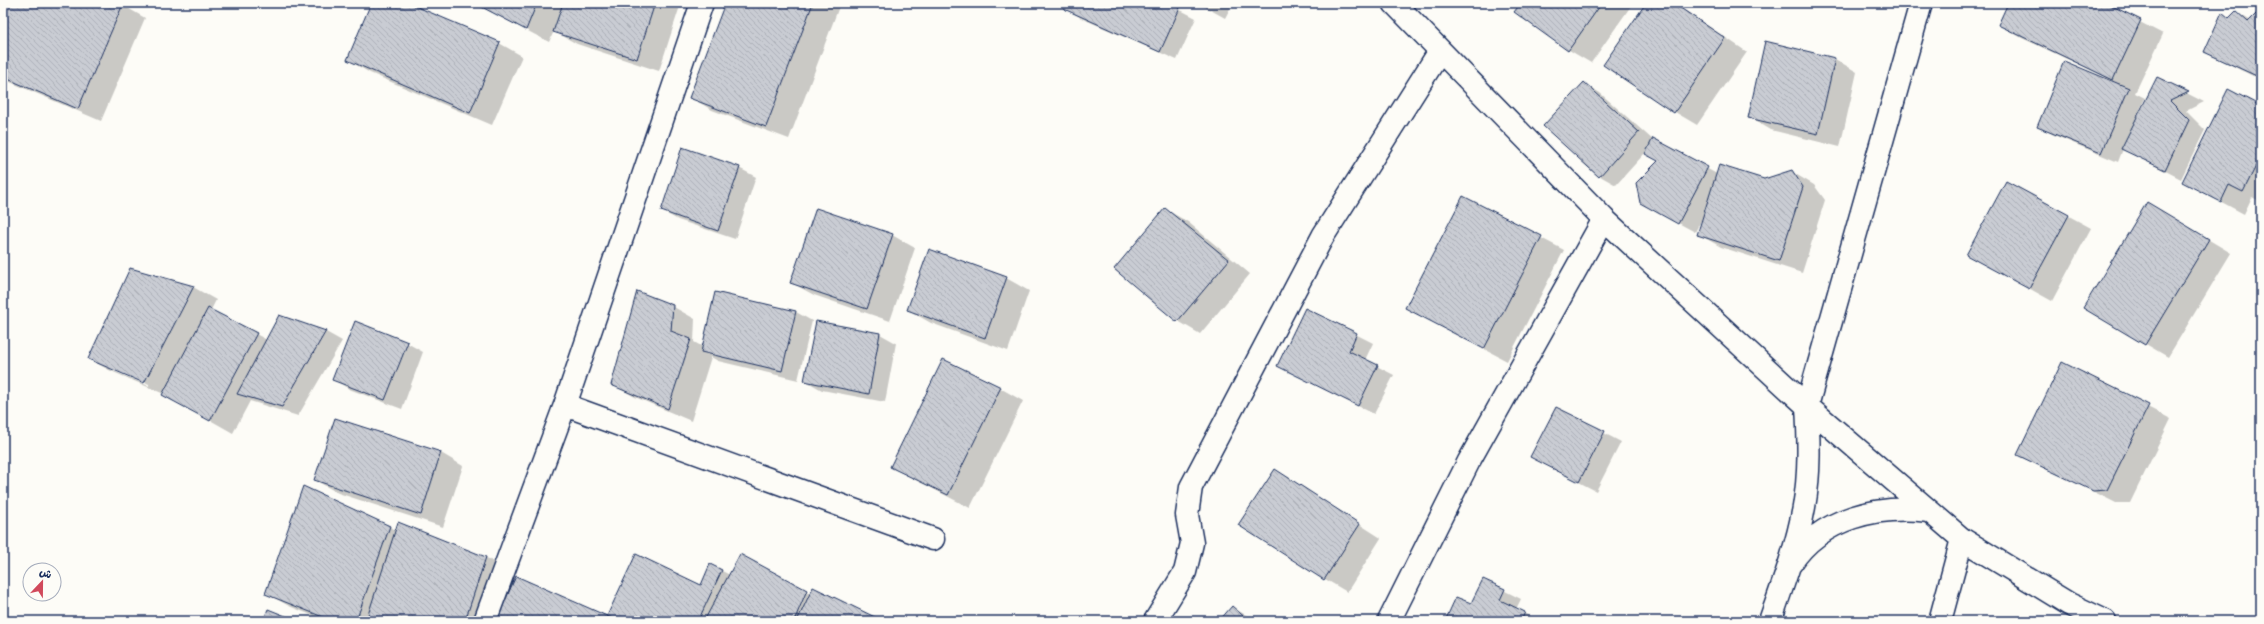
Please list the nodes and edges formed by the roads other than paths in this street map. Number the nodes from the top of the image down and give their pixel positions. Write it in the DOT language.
graph roads {
  1 [pos="702,3"];
  2 [pos="1394,3"];
  3 [pos="1921,3"];
  4 [pos="1440,51"];
  5 [pos="1604,219"];
  6 [pos="565,405"];
  7 [pos="1807,406"];
  8 [pos="1929,511"];
  9 [pos="933,539"];
  10 [pos="1962,539"];
  11 [pos="1788,569"];
  12 [pos="485,621"];
  13 [pos="1155,621"];
  14 [pos="1389,621"];
  15 [pos="1770,621"];
  16 [pos="1940,621"];
  17 [pos="2105,621"];
  1 -- 6 [label="street"];
  2 -- 4 [label="street"];
  3 -- 7 [label="street"];
  4 -- 5 [label="street"];
  4 -- 13 [label="street"];
  5 -- 7 [label="street"];
  5 -- 14 [label="street"];
  6 -- 9 [label="street"];
  6 -- 12 [label="street"];
  7 -- 8 [label="street"];
  7 -- 11 [label="street"];
  8 -- 10 [label="street"];
  8 -- 11 [label="street"];
  10 -- 16 [label="street"];
  10 -- 17 [label="street"];
  11 -- 15 [label="street"];
}
